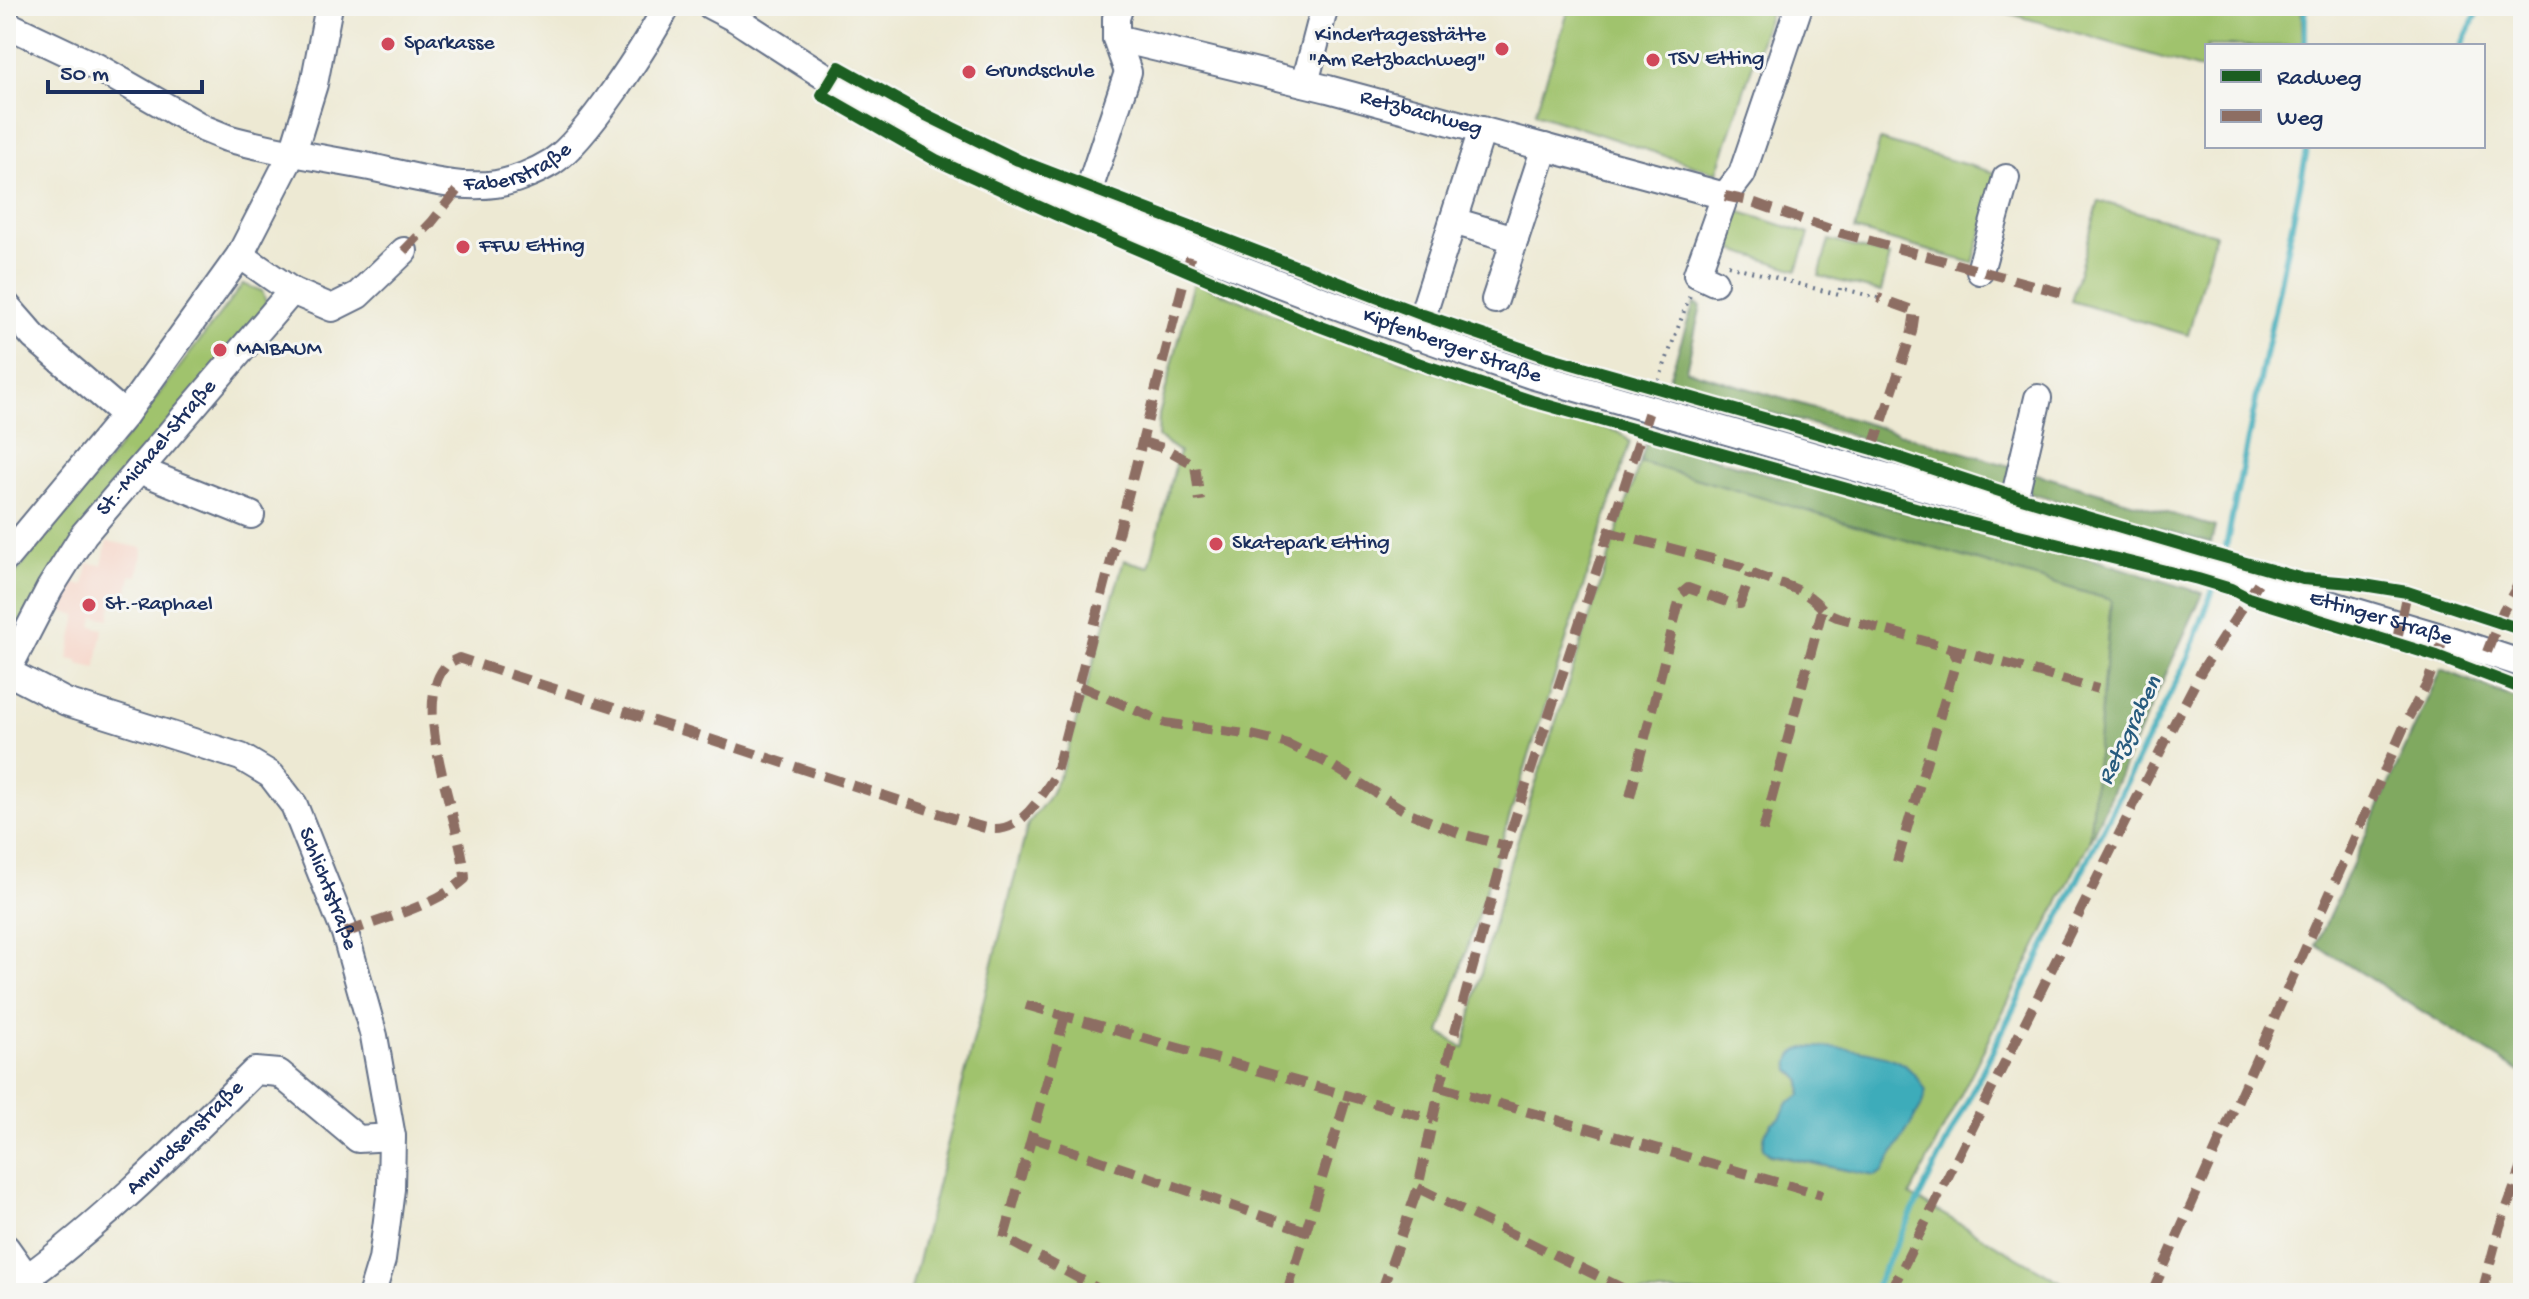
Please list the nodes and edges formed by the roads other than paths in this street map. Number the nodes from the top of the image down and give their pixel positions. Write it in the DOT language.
graph roads {
  1 [pos="329,6"];
  2 [pos="667,6"];
  3 [pos="711,6"];
  4 [pos="1120,6"];
  5 [pos="1325,6"];
  6 [pos="1799,6"];
  7 [pos="6,24"];
  8 [pos="1116,38"];
  9 [pos="1305,83"];
  10 [pos="1482,130"];
  11 [pos="1545,147"];
  12 [pos="293,152"];
  13 [pos="2006,178"];
  14 [pos="1725,196"];
  15 [pos="1084,205"];
  16 [pos="1453,221"];
  17 [pos="1515,239"];
  18 [pos="404,251"];
  19 [pos="240,255"];
  20 [pos="1705,271"];
  21 [pos="1980,271"];
  22 [pos="292,291"];
  23 [pos="1495,300"];
  24 [pos="6,305"];
  25 [pos="1416,336"];
  26 [pos="2038,398"];
  27 [pos="125,415"];
  28 [pos="139,470"];
  29 [pos="2011,512"];
  30 [pos="251,515"];
  31 [pos="6,558"];
  32 [pos="2235,576"];
  33 [pos="2523,664"];
  34 [pos="6,671"];
  35 [pos="392,1137"];
  36 [pos="6,1248"];
  37 [pos="33,1285"];
  38 [pos="372,1293"];
  1 -- 12 [label="street, St.-Michael-Straße"];
  2 -- 12 [label="street, Faberstraße"];
  3 -- 15 [label="street, Kipfenberger Straße"];
  4 -- 8 [label="street"];
  5 -- 9 [label="street"];
  6 -- 14 [label="street"];
  7 -- 12 [label="street, Faberstraße"];
  8 -- 9 [label="street, Retzbachweg"];
  8 -- 15 [label="street"];
  9 -- 10 [label="street, Retzbachweg"];
  10 -- 11 [label="street, Retzbachweg"];
  10 -- 16 [label="street"];
  11 -- 14 [label="street, Retzbachweg"];
  11 -- 17 [label="street"];
  12 -- 19 [label="street, St.-Michael-Straße"];
  13 -- 21 [label="street"];
  14 -- 20 [label="street"];
  15 -- 25 [label="street, Kipfenberger Straße"];
  16 -- 17 [label="street"];
  16 -- 25 [label="street"];
  17 -- 23 [label="street"];
  18 -- 22 [label="street"];
  19 -- 22 [label="street"];
  19 -- 27 [label="street, St.-Michael-Straße"];
  22 -- 28 [label="street, St.-Michael-Straße"];
  24 -- 27 [label="street"];
  25 -- 29 [label="street, Kipfenberger Straße"];
  26 -- 29 [label="street"];
  27 -- 31 [label="street, St.-Michael-Straße"];
  28 -- 30 [label="street"];
  28 -- 34 [label="street, St.-Michael-Straße"];
  29 -- 32 [label="street, Kipfenberger Straße"];
  32 -- 33 [label="street, Ettinger Straße"];
  34 -- 35 [label="street, Schlichtstraße"];
  35 -- 37 [label="street, Amundsenstraße"];
  35 -- 38 [label="street, Schlichtstraße"];
  36 -- 37 [label="street"];
}
